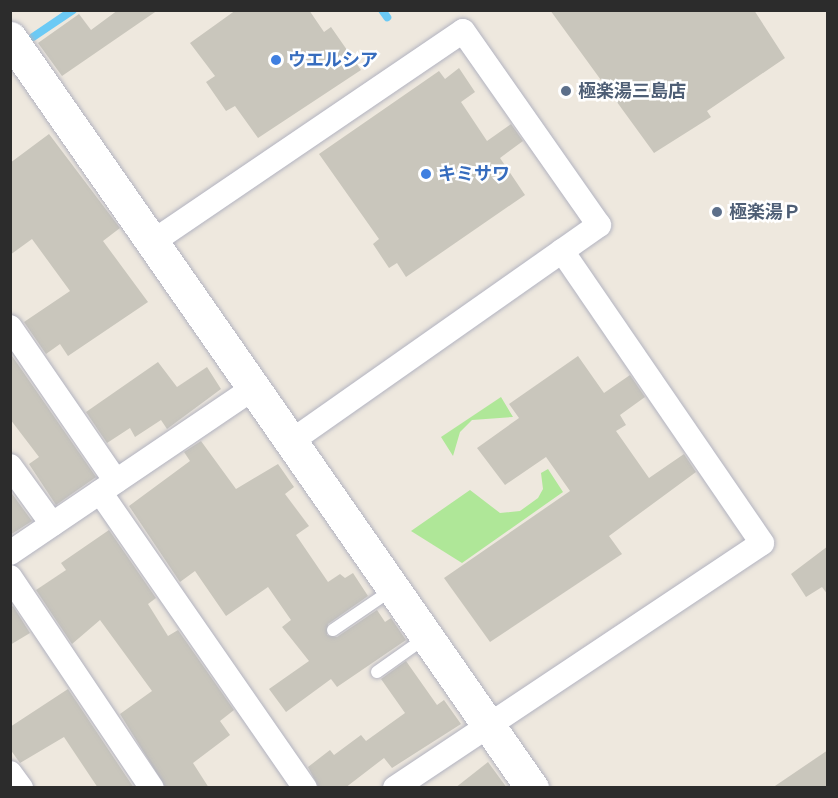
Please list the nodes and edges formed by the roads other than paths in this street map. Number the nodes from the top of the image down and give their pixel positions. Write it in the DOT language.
graph roads {
  1 [pos="16,58"];
  2 [pos="151,243"];
  3 [pos="562,251"];
  4 [pos="10,327"];
  5 [pos="252,389"];
  6 [pos="290,442"];
  7 [pos="10,466"];
  8 [pos="108,486"];
  9 [pos="52,524"];
  10 [pos="10,553"];
  11 [pos="10,577"];
  12 [pos="393,589"];
  13 [pos="333,630"];
  14 [pos="426,637"];
  15 [pos="377,672"];
  16 [pos="488,726"];
  17 [pos="10,773"];
  18 [pos="21,788"];
  19 [pos="152,788"];
  20 [pos="305,788"];
  21 [pos="395,788"];
  22 [pos="532,788"];
  1 -- 2 [label="street"];
  2 -- 3 [label="street"];
  2 -- 5 [label="street"];
  3 -- 6 [label="street"];
  3 -- 16 [label="street"];
  4 -- 8 [label="street"];
  5 -- 6 [label="street"];
  5 -- 8 [label="street"];
  6 -- 12 [label="street"];
  7 -- 9 [label="street"];
  8 -- 9 [label="street"];
  8 -- 20 [label="street"];
  9 -- 10 [label="street"];
  11 -- 19 [label="street"];
  12 -- 13 [label="lane"];
  12 -- 14 [label="street"];
  14 -- 15 [label="lane"];
  14 -- 16 [label="street"];
  16 -- 21 [label="street"];
  16 -- 22 [label="street"];
  17 -- 18 [label="street"];
}
